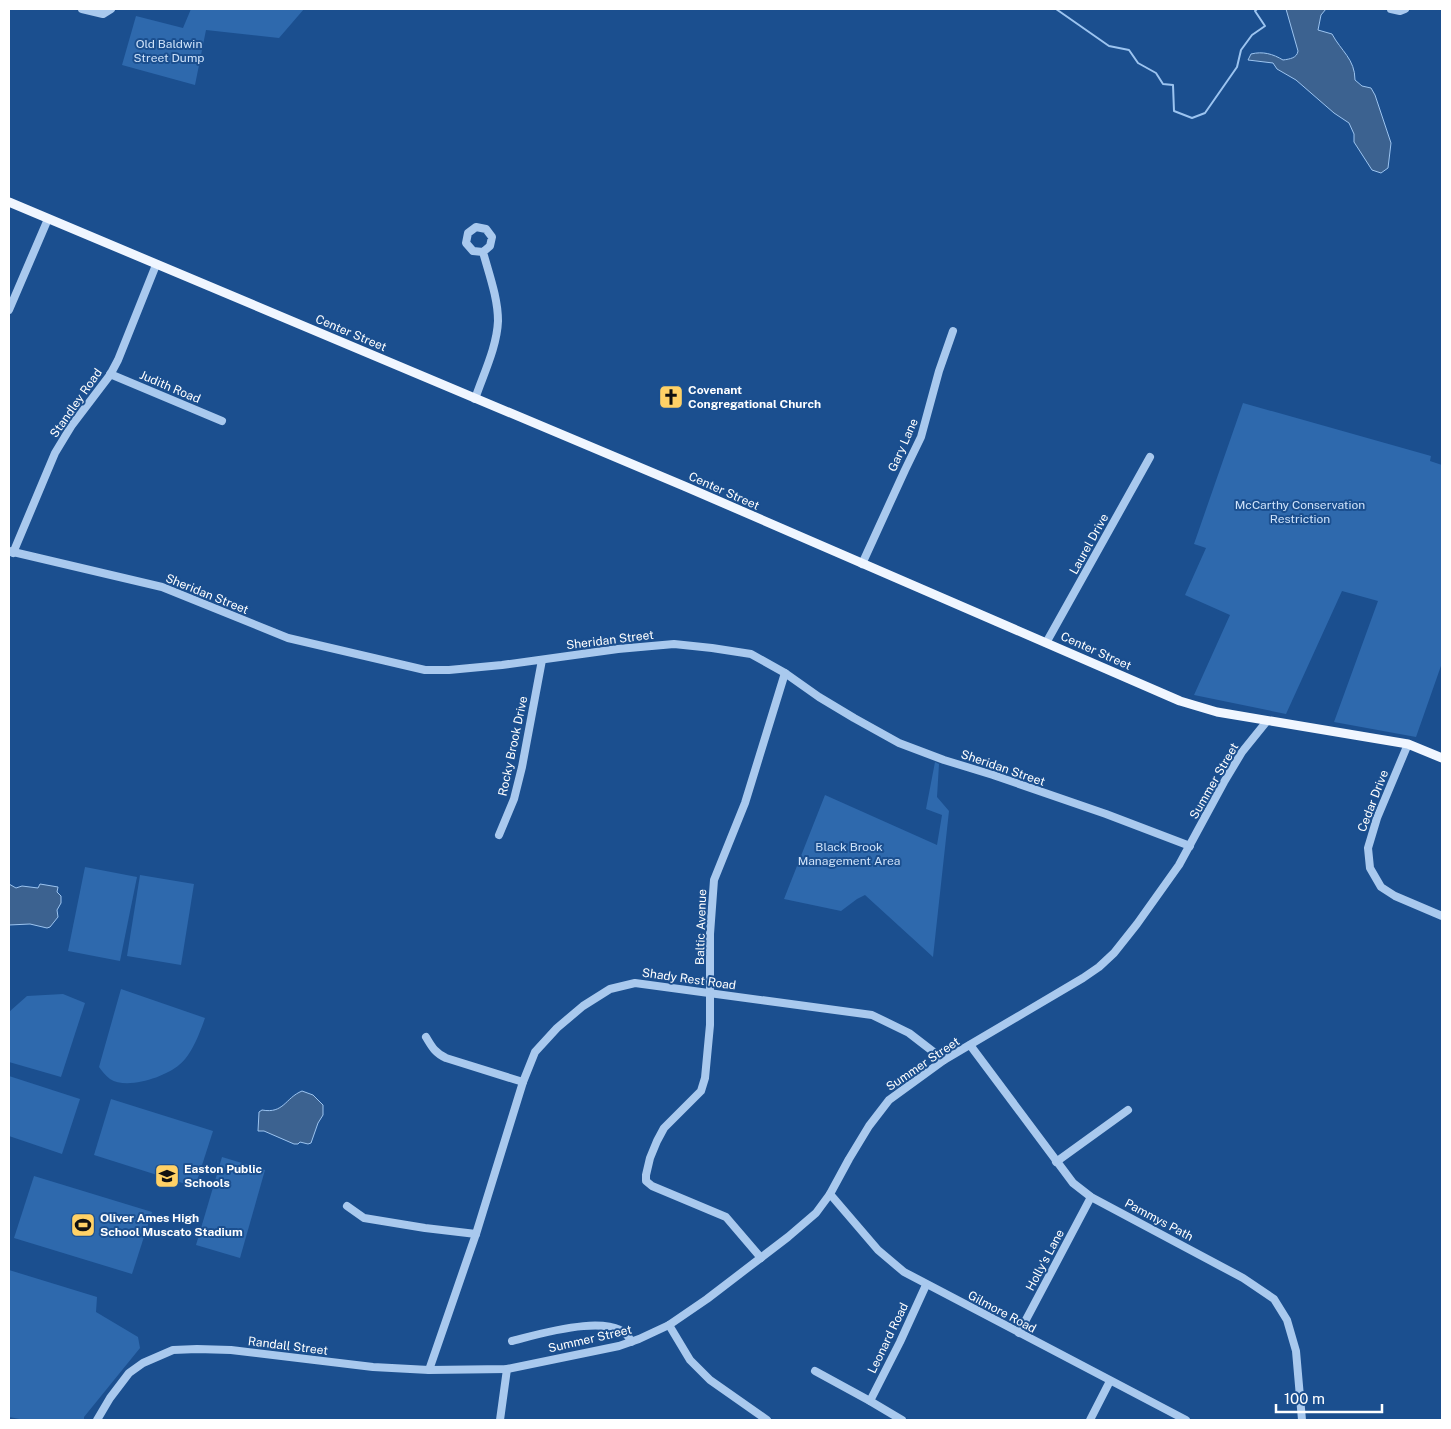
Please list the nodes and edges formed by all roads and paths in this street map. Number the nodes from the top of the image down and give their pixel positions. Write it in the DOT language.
graph roads {
  1 [pos="82,9"];
  2 [pos="111,9"];
  3 [pos="1391,9"];
  4 [pos="1405,9"];
  5 [pos="9,202"];
  6 [pos="48,219"];
  7 [pos="483,252"];
  8 [pos="156,265"];
  9 [pos="9,310"];
  10 [pos="953,331"];
  11 [pos="110,374"];
  12 [pos="474,399"];
  13 [pos="222,421"];
  14 [pos="1150,456"];
  15 [pos="11,552"];
  16 [pos="862,564"];
  17 [pos="1046,643"];
  18 [pos="542,660"];
  19 [pos="785,673"];
  20 [pos="1267,721"];
  21 [pos="1408,744"];
  22 [pos="1442,758"];
  23 [pos="499,835"];
  24 [pos="1190,846"];
  25 [pos="1442,916"];
  26 [pos="711,993"];
  27 [pos="426,1036"];
  28 [pos="970,1045"];
  29 [pos="944,1060"];
  30 [pos="523,1082"];
  31 [pos="1128,1110"];
  32 [pos="1056,1162"];
  33 [pos="830,1194"];
  34 [pos="1091,1196"];
  35 [pos="346,1206"];
  36 [pos="476,1234"];
  37 [pos="761,1258"];
  38 [pos="926,1285"];
  39 [pos="669,1325"];
  40 [pos="1019,1333"];
  41 [pos="512,1341"];
  42 [pos="631,1342"];
  43 [pos="429,1370"];
  44 [pos="507,1370"];
  45 [pos="815,1371"];
  46 [pos="1110,1381"];
  47 [pos="870,1401"];
  48 [pos="97,1420"];
  49 [pos="500,1420"];
  50 [pos="767,1420"];
  51 [pos="902,1420"];
  52 [pos="1090,1420"];
  53 [pos="1186,1420"];
  54 [pos="1302,1420"];
  1 -- 2 [label="street"];
  3 -- 4 [label="street"];
  5 -- 6 [label="main road, Center Street"];
  6 -- 8 [label="main road, Center Street"];
  6 -- 9 [label="street"];
  7 -- 12 [label="street"];
  8 -- 11 [label="street, Standley Road"];
  8 -- 12 [label="main road, Center Street"];
  10 -- 16 [label="street, Gary Lane"];
  11 -- 13 [label="street, Judith Road"];
  11 -- 15 [label="street, Standley Road"];
  12 -- 16 [label="main road, Center Street"];
  14 -- 17 [label="street, Laurel Drive"];
  15 -- 18 [label="street, Sheridan Street"];
  16 -- 17 [label="main road, Center Street"];
  17 -- 20 [label="main road, Center Street"];
  18 -- 19 [label="street, Sheridan Street"];
  18 -- 23 [label="street, Rocky Brook Drive"];
  19 -- 24 [label="street, Sheridan Street"];
  19 -- 26 [label="street, Baltic Avenue"];
  20 -- 21 [label="main road, Center Street"];
  20 -- 24 [label="street, Summer Street"];
  21 -- 22 [label="main road, Center Street"];
  21 -- 25 [label="street, Cedar Drive"];
  24 -- 28 [label="street, Summer Street"];
  26 -- 29 [label="street, Shady Rest Road"];
  26 -- 30 [label="street, Shady Rest Road"];
  26 -- 37 [label="street, Baltic Avenue"];
  27 -- 30 [label="street"];
  28 -- 29 [label="street, Summer Street"];
  28 -- 32 [label="street, Pammys Path"];
  29 -- 33 [label="street, Summer Street"];
  30 -- 36 [label="street, Shady Rest Road"];
  31 -- 32 [label="street"];
  32 -- 34 [label="street, Pammys Path"];
  33 -- 37 [label="street, Summer Street"];
  33 -- 38 [label="street, Gilmore Road"];
  34 -- 40 [label="street, Holly's Lane"];
  34 -- 54 [label="street, Pammys Path"];
  35 -- 36 [label="street"];
  36 -- 43 [label="street, Shady Rest Road"];
  37 -- 39 [label="street, Summer Street"];
  38 -- 40 [label="street, Gilmore Road"];
  38 -- 47 [label="street, Leonard Road"];
  39 -- 42 [label="street, Summer Street"];
  39 -- 50 [label="street"];
  40 -- 46 [label="street, Gilmore Road"];
  41 -- 42 [label="street"];
  42 -- 44 [label="street, Summer Street"];
  43 -- 44 [label="street, Randall Street"];
  43 -- 48 [label="street, Randall Street"];
  44 -- 49 [label="street"];
  45 -- 47 [label="street"];
  46 -- 52 [label="street"];
  46 -- 53 [label="street, Gilmore Road"];
  47 -- 51 [label="street"];
}
